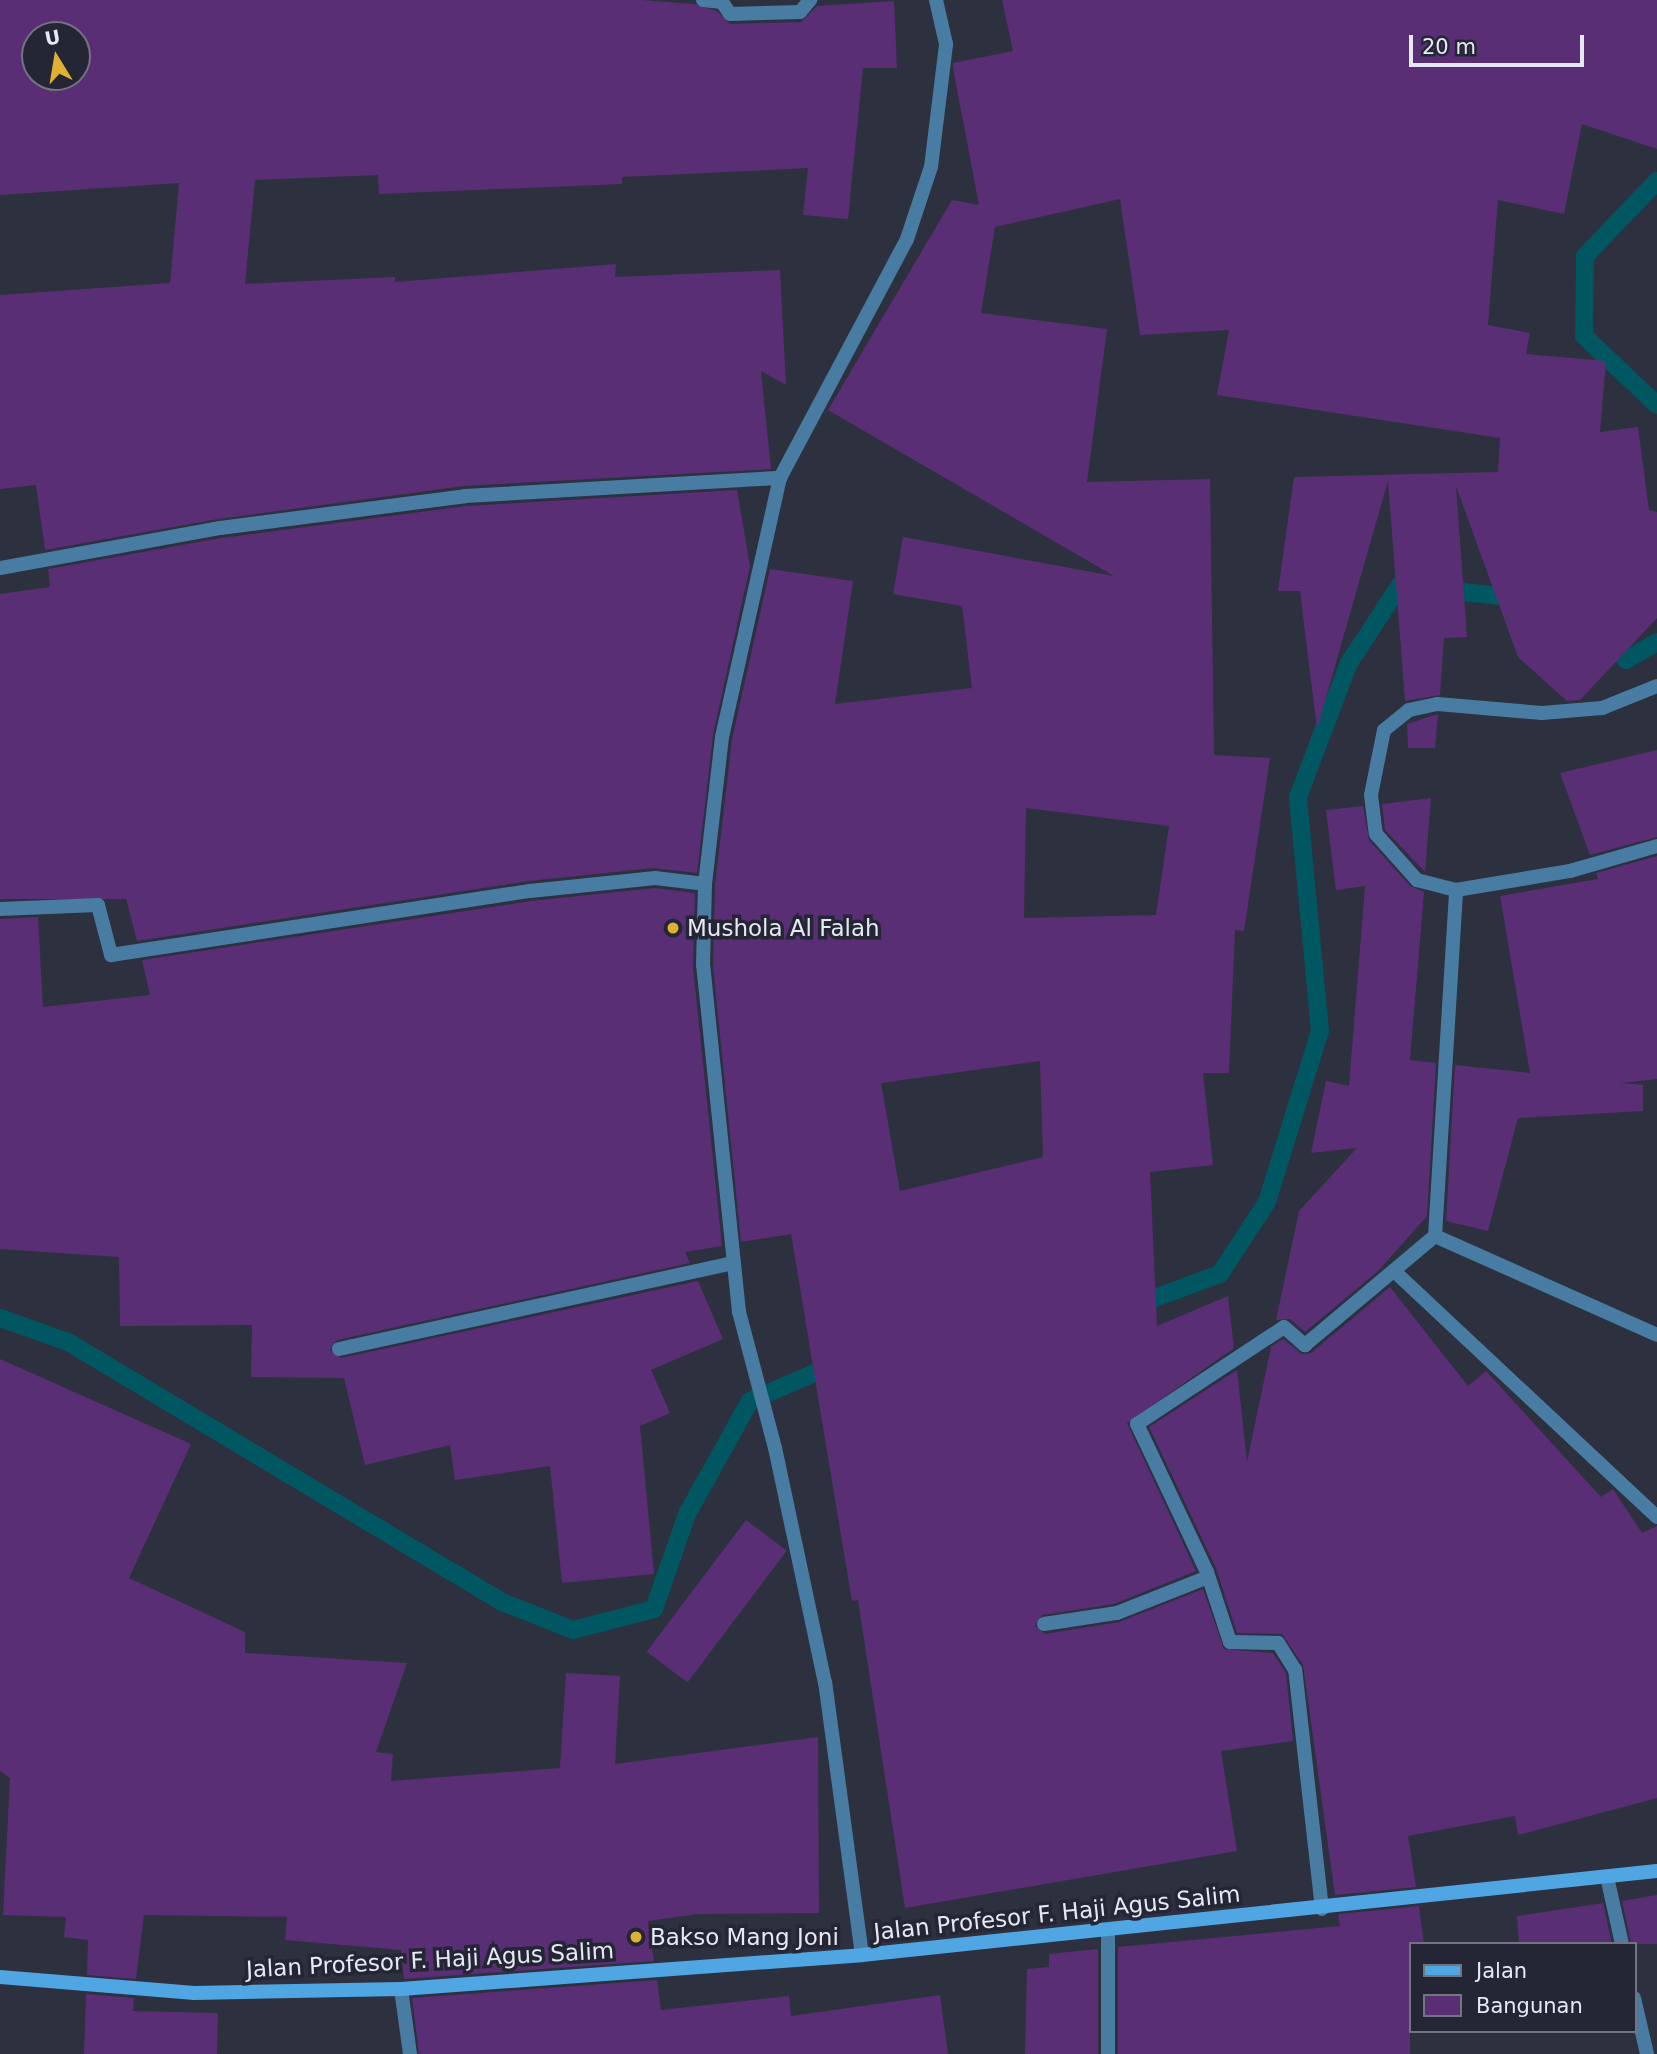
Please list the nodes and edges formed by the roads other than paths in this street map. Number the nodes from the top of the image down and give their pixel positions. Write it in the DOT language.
graph roads {
  1 [pos="703,0"];
  2 [pos="810,0"];
  3 [pos="936,0"];
  4 [pos="779,478"];
  5 [pos="0,568"];
  6 [pos="1657,686"];
  7 [pos="1657,846"];
  8 [pos="705,884"];
  9 [pos="1456,890"];
  10 [pos="0,909"];
  11 [pos="1435,1236"];
  12 [pos="734,1263"];
  13 [pos="1394,1271"];
  14 [pos="1657,1335"];
  15 [pos="339,1349"];
  16 [pos="1657,1517"];
  17 [pos="1208,1577"];
  18 [pos="1044,1624"];
  19 [pos="1657,1871"];
  20 [pos="1607,1877"];
  21 [pos="1322,1909"];
  22 [pos="1108,1931"];
  23 [pos="1622,1942"];
  24 [pos="862,1955"];
  25 [pos="0,1977"];
  26 [pos="401,1989"];
  27 [pos="1636,2007"];
  28 [pos="410,2054"];
  29 [pos="1108,2054"];
  30 [pos="1647,2054"];
  1 -- 2 [label="street"];
  3 -- 4 [label="street"];
  4 -- 5 [label="street"];
  4 -- 8 [label="street"];
  6 -- 9 [label="street"];
  7 -- 9 [label="street"];
  8 -- 10 [label="street"];
  8 -- 12 [label="street"];
  9 -- 11 [label="street"];
  11 -- 13 [label="street"];
  11 -- 14 [label="street"];
  12 -- 15 [label="street"];
  12 -- 24 [label="street"];
  13 -- 16 [label="street"];
  13 -- 17 [label="street"];
  17 -- 18 [label="street"];
  17 -- 21 [label="street"];
  19 -- 20 [label="main road, Jalan Profesor F. Haji Agus Salim"];
  20 -- 21 [label="main road, Jalan Profesor F. Haji Agus Salim"];
  20 -- 23 [label="street"];
  21 -- 22 [label="main road, Jalan Profesor F. Haji Agus Salim"];
  22 -- 24 [label="main road, Jalan Profesor F. Haji Agus Salim"];
  22 -- 29 [label="street"];
  24 -- 26 [label="main road, Jalan Profesor F. Haji Agus Salim"];
  25 -- 26 [label="main road, Jalan Profesor F. Haji Agus Salim"];
  26 -- 28 [label="street"];
  27 -- 30 [label="street"];
}
